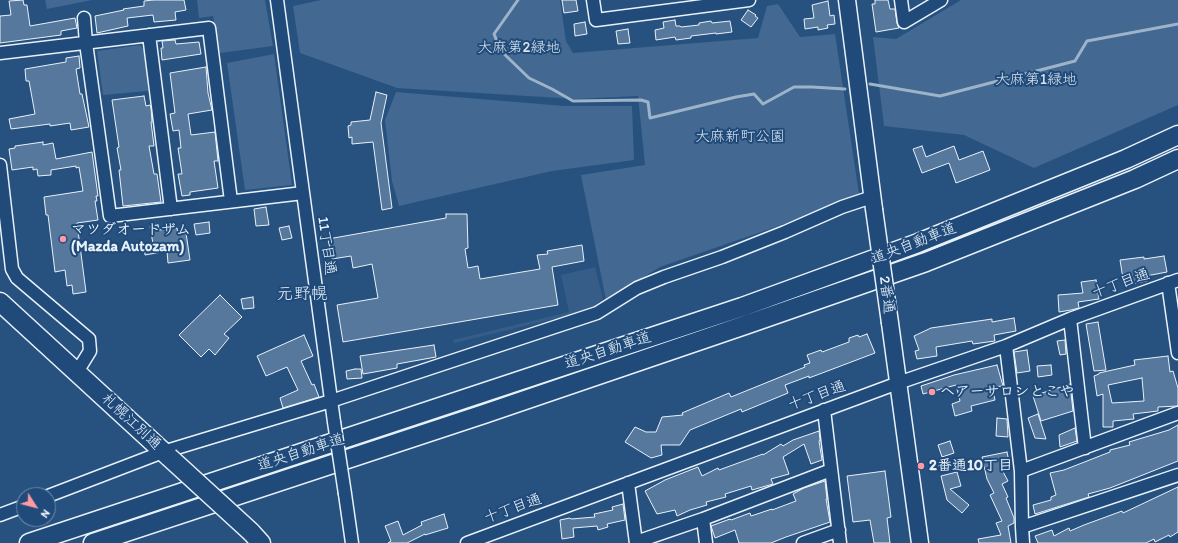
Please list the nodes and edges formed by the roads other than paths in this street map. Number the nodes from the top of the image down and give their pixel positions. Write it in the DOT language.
graph roads {
  1 [pos="277,0"];
  2 [pos="594,0"];
  3 [pos="749,0"];
  4 [pos="847,0"];
  5 [pos="901,0"];
  6 [pos="941,0"];
  7 [pos="728,1"];
  8 [pos="664,6"];
  9 [pos="84,18"];
  10 [pos="149,35"];
  11 [pos="86,43"];
  12 [pos="0,53"];
  13 [pos="1178,135"];
  14 [pos="1178,159"];
  15 [pos="0,165"];
  16 [pos="1,189"];
  17 [pos="303,193"];
  18 [pos="231,201"];
  19 [pos="873,203"];
  20 [pos="171,209"];
  21 [pos="1173,281"];
  22 [pos="0,302"];
  23 [pos="1070,319"];
  24 [pos="1006,346"];
  25 [pos="1178,353"];
  26 [pos="77,372"];
  27 [pos="898,383"];
  28 [pos="331,401"];
  29 [pos="824,410"];
  30 [pos="1178,413"];
  31 [pos="1085,448"];
  32 [pos="166,455"];
  33 [pos="831,470"];
  34 [pos="1021,471"];
  35 [pos="1178,475"];
  36 [pos="628,483"];
  37 [pos="56,493"];
  38 [pos="16,509"];
  39 [pos="0,515"];
  40 [pos="703,519"];
  41 [pos="1022,527"];
  42 [pos="839,530"];
  43 [pos="257,540"];
  44 [pos="636,542"];
  45 [pos="29,543"];
  46 [pos="93,543"];
  47 [pos="352,543"];
  48 [pos="467,543"];
  49 [pos="706,543"];
  50 [pos="803,543"];
  51 [pos="840,543"];
  52 [pos="920,543"];
  53 [pos="1023,543"];
  1 -- 17 [label="street, 11丁目通"];
  2 -- 8 [label="street"];
  3 -- 7 [label="street"];
  4 -- 19 [label="main road, 2番通"];
  5 -- 6 [label="street"];
  7 -- 8 [label="street"];
  9 -- 11 [label="street"];
  10 -- 11 [label="street"];
  10 -- 18 [label="street"];
  10 -- 20 [label="street"];
  11 -- 12 [label="street"];
  11 -- 20 [label="street"];
  13 -- 45 [label="highway, 道央自動車道"];
  14 -- 46 [label="highway, 道央自動車道"];
  15 -- 16 [label="street"];
  16 -- 26 [label="street"];
  17 -- 18 [label="street"];
  17 -- 28 [label="street, 11丁目通"];
  18 -- 20 [label="street"];
  19 -- 27 [label="main road, 2番通, bridge"];
  19 -- 28 [label="street"];
  21 -- 23 [label="street, 十丁目通"];
  21 -- 25 [label="street"];
  22 -- 26 [label="highway, 札幌江別通"];
  23 -- 24 [label="street, 十丁目通"];
  23 -- 31 [label="street"];
  24 -- 27 [label="street, 十丁目通"];
  24 -- 34 [label="street"];
  26 -- 32 [label="highway, 札幌江別通"];
  27 -- 29 [label="street, 十丁目通"];
  27 -- 52 [label="main road, 2番通"];
  28 -- 32 [label="street"];
  28 -- 47 [label="street, 11丁目通, bridge"];
  29 -- 33 [label="street"];
  29 -- 36 [label="street, 十丁目通"];
  30 -- 31 [label="street"];
  31 -- 34 [label="street"];
  32 -- 37 [label="street"];
  32 -- 43 [label="highway, 札幌江別通, bridge"];
  33 -- 40 [label="street"];
  33 -- 42 [label="street"];
  34 -- 41 [label="street"];
  35 -- 41 [label="street"];
  36 -- 44 [label="street"];
  36 -- 48 [label="street, 十丁目通"];
  38 -- 39 [label="street"];
  40 -- 44 [label="street"];
  40 -- 49 [label="street"];
  41 -- 53 [label="street"];
  42 -- 50 [label="street"];
  42 -- 51 [label="street"];
}
